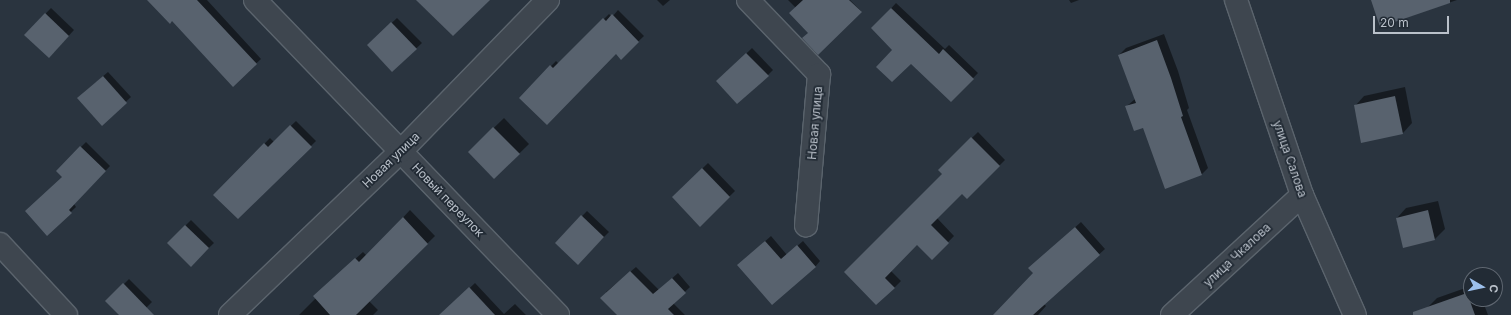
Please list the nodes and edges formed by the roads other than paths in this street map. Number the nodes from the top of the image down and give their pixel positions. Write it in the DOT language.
graph roads {
  1 [pos="255,0"];
  2 [pos="548,0"];
  3 [pos="748,0"];
  4 [pos="1236,0"];
  5 [pos="401,151"];
  6 [pos="1302,195"];
  7 [pos="806,226"];
  8 [pos="0,244"];
  9 [pos="66,315"];
  10 [pos="230,315"];
  11 [pos="558,315"];
  12 [pos="1172,315"];
  13 [pos="1355,315"];
  1 -- 5 [label="street, Новый переулок"];
  2 -- 5 [label="street, Новая улица"];
  3 -- 7 [label="street, Новая улица"];
  4 -- 6 [label="street, улица Салова"];
  5 -- 10 [label="street, Новая улица"];
  5 -- 11 [label="street, Новый переулок"];
  6 -- 12 [label="street, улица Чкалова"];
  6 -- 13 [label="street, улица Салова"];
  8 -- 9 [label="street"];
}
